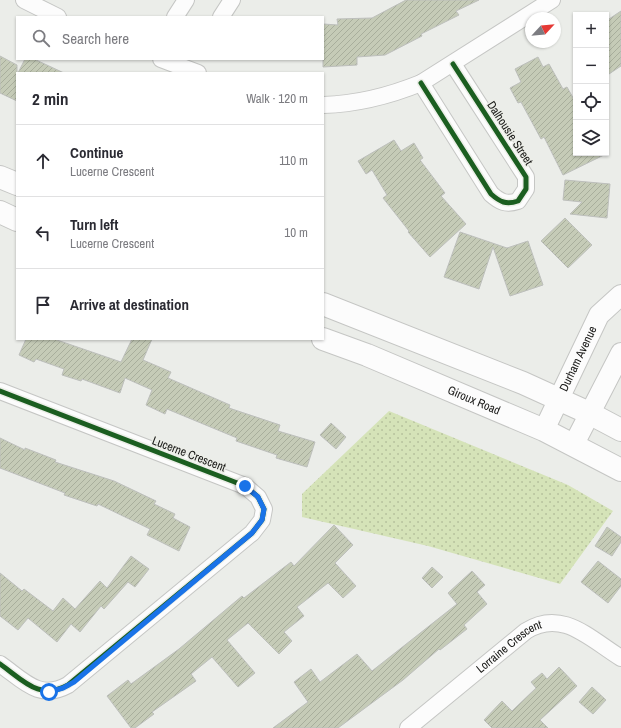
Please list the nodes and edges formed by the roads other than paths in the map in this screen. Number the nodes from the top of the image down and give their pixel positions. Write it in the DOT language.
graph roads {
  1 [pos="24,0"];
  2 [pos="186,0"];
  3 [pos="232,0"];
  4 [pos="552,0"];
  5 [pos="56,16"];
  6 [pos="177,16"];
  7 [pos="222,16"];
  8 [pos="165,60"];
  9 [pos="453,64"];
  10 [pos="194,67"];
  11 [pos="421,83"];
  12 [pos="324,105"];
  13 [pos="0,177"];
  14 [pos="16,184"];
  15 [pos="0,212"];
  16 [pos="16,220"];
  17 [pos="621,295"];
  18 [pos="324,304"];
  19 [pos="324,339"];
  20 [pos="621,354"];
  21 [pos="0,391"];
  22 [pos="559,399"];
  23 [pos="590,413"];
  24 [pos="544,430"];
  25 [pos="621,430"];
  26 [pos="574,444"];
  27 [pos="621,470"];
  28 [pos="621,658"];
  29 [pos="0,664"];
  30 [pos="408,728"];
  1 -- 5 [label="street"];
  2 -- 6 [label="street"];
  3 -- 7 [label="street"];
  4 -- 9 [label="street"];
  8 -- 10 [label="street"];
  9 -- 11 [label="street"];
  9 -- 11 [label="street, Dalhousie Street"];
  11 -- 12 [label="street"];
  13 -- 14 [label="main road"];
  15 -- 16 [label="main road"];
  17 -- 22 [label="street, Durham Avenue"];
  18 -- 22 [label="main road"];
  19 -- 24 [label="main road, Giroux Road"];
  20 -- 23 [label="street"];
  21 -- 29 [label="street, Lucerne Crescent"];
  22 -- 23 [label="main road"];
  22 -- 24 [label="street, Durham Avenue"];
  23 -- 25 [label="main road"];
  23 -- 26 [label="street"];
  24 -- 26 [label="main road, Giroux Road"];
  26 -- 27 [label="main road, Giroux Road"];
  28 -- 30 [label="street, Lorraine Crescent"];
}
